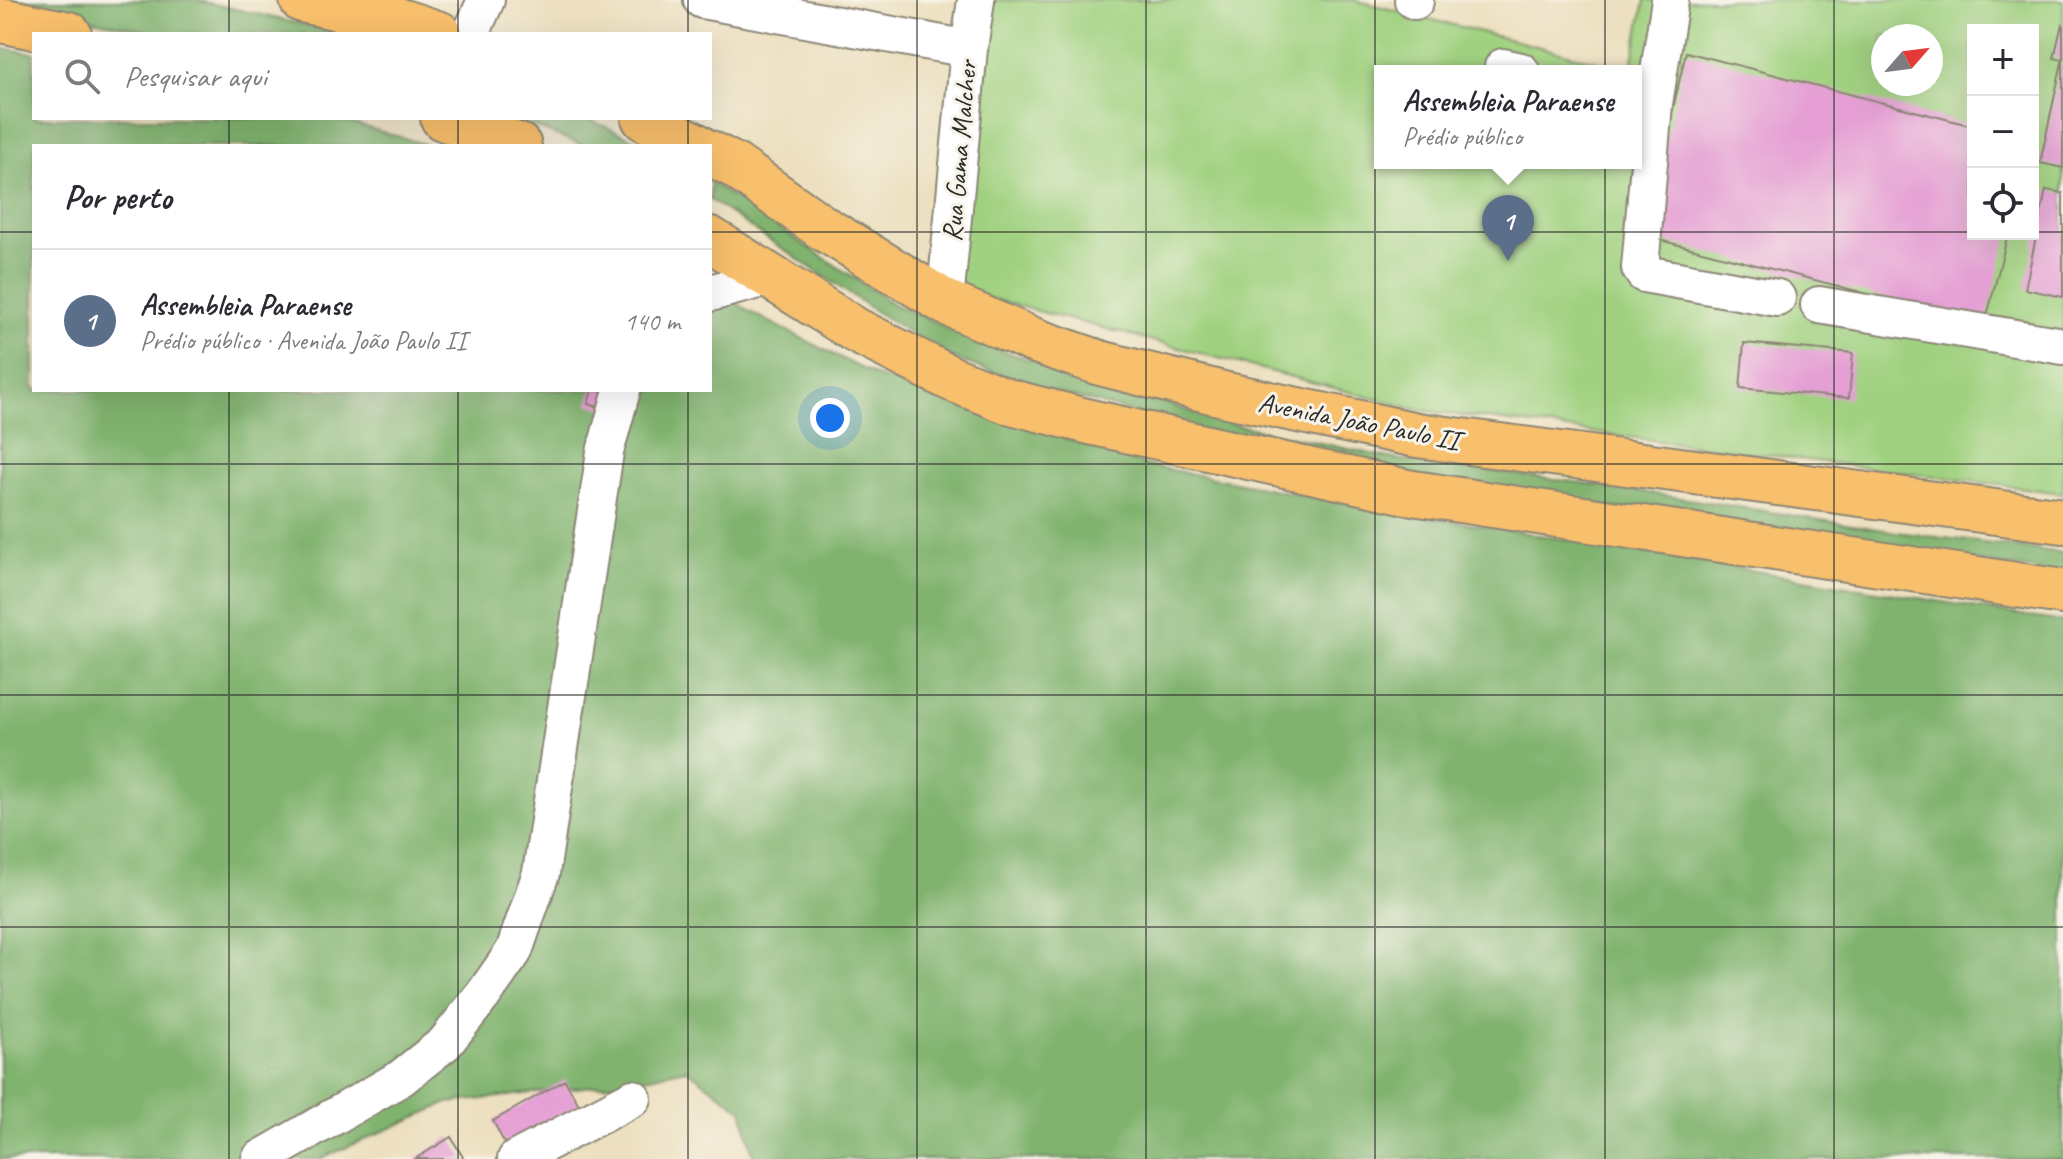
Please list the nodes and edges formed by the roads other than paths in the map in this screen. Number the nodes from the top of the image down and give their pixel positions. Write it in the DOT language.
graph roads {
  1 [pos="302,0"];
  2 [pos="486,0"];
  3 [pos="702,0"];
  4 [pos="976,0"];
  5 [pos="1670,0"];
  6 [pos="0,20"];
  7 [pos="59,32"];
  8 [pos="434,32"];
  9 [pos="472,32"];
  10 [pos="969,49"];
  11 [pos="1645,102"];
  12 [pos="448,120"];
  13 [pos="648,120"];
  14 [pos="514,144"];
  15 [pos="693,144"];
  16 [pos="712,154"];
  17 [pos="712,240"];
  18 [pos="770,277"];
  19 [pos="712,292"];
  20 [pos="1777,298"];
  21 [pos="945,302"];
  22 [pos="1819,305"];
  23 [pos="2063,346"];
  24 [pos="621,392"];
  25 [pos="2063,521"];
  26 [pos="2063,592"];
  27 [pos="633,1098"];
  28 [pos="260,1159"];
  29 [pos="516,1159"];
  1 -- 8 [label="main road"];
  2 -- 9 [label="street"];
  3 -- 10 [label="street"];
  4 -- 10 [label="street, Rua Gama Malcher"];
  5 -- 11 [label="street"];
  6 -- 7 [label="main road"];
  10 -- 21 [label="street, Rua Gama Malcher"];
  11 -- 20 [label="street"];
  12 -- 14 [label="main road"];
  13 -- 15 [label="main road"];
  16 -- 21 [label="main road, Avenida João Paulo II"];
  17 -- 18 [label="main road, Avenida João Paulo II"];
  18 -- 19 [label="street"];
  18 -- 26 [label="main road, Avenida João Paulo II"];
  21 -- 25 [label="main road, Avenida João Paulo II"];
  22 -- 23 [label="street"];
  24 -- 28 [label="street"];
  27 -- 29 [label="street"];
}
